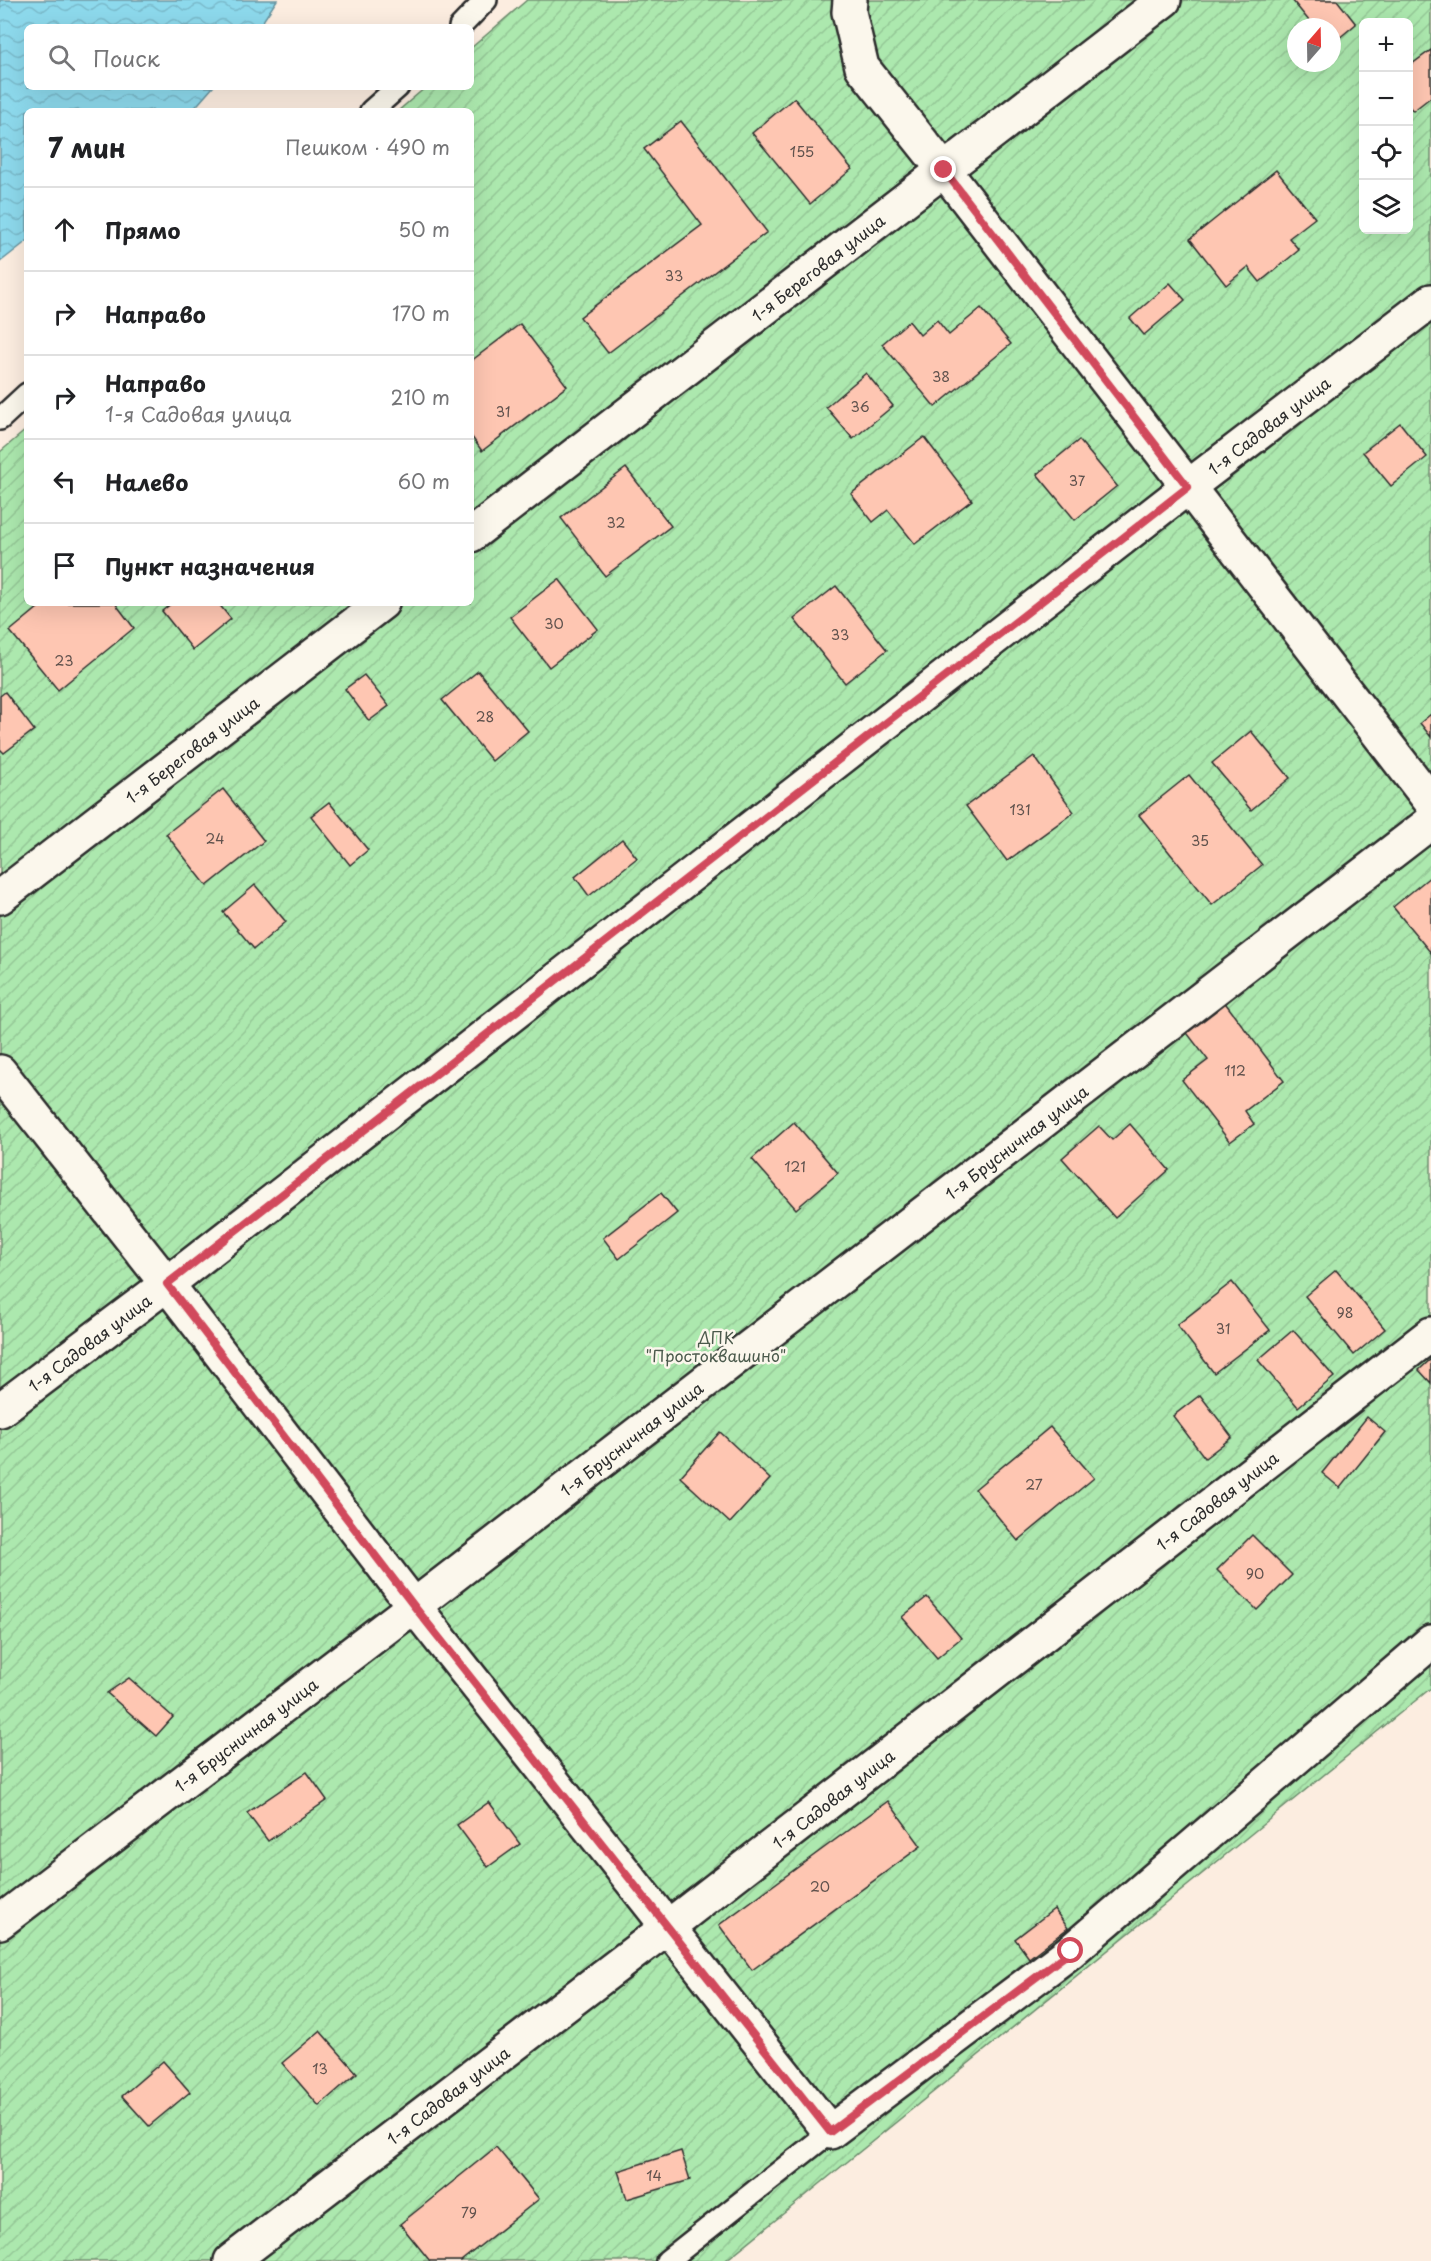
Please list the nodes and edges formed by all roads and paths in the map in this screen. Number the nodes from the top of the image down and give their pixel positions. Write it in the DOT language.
graph roads {
  1 [pos="486,0"];
  2 [pos="849,0"];
  3 [pos="1164,0"];
  4 [pos="463,24"];
  5 [pos="395,90"];
  6 [pos="374,108"];
  7 [pos="944,170"];
  8 [pos="1431,301"];
  9 [pos="24,397"];
  10 [pos="0,419"];
  11 [pos="1188,487"];
  12 [pos="474,533"];
  13 [pos="378,606"];
  14 [pos="1431,802"];
  15 [pos="1431,822"];
  16 [pos="0,897"];
  17 [pos="0,1072"];
  18 [pos="167,1284"];
  19 [pos="1431,1334"];
  20 [pos="0,1410"];
  21 [pos="414,1606"];
  22 [pos="1431,1642"];
  23 [pos="0,1922"];
  24 [pos="669,1926"];
  25 [pos="830,2132"];
  26 [pos="231,2261"];
  27 [pos="667,2261"];
  1 -- 4 [label="lane"];
  2 -- 7 [label="street"];
  3 -- 7 [label="street, 1-я Береговая улица"];
  5 -- 6 [label="lane"];
  7 -- 11 [label="street"];
  7 -- 12 [label="street, 1-я Береговая улица"];
  8 -- 11 [label="street, 1-я Садовая улица"];
  9 -- 10 [label="lane"];
  11 -- 14 [label="street"];
  11 -- 18 [label="street, 1-я Садовая улица"];
  13 -- 16 [label="street, 1-я Береговая улица"];
  15 -- 21 [label="street, 1-я Брусничная улица"];
  17 -- 18 [label="street"];
  18 -- 20 [label="street, 1-я Садовая улица"];
  18 -- 21 [label="street"];
  19 -- 24 [label="street, 1-я Садовая улица"];
  21 -- 23 [label="street, 1-я Брусничная улица"];
  21 -- 24 [label="street"];
  22 -- 25 [label="street"];
  24 -- 25 [label="street"];
  24 -- 26 [label="street, 1-я Садовая улица"];
  25 -- 27 [label="lane"];
}
